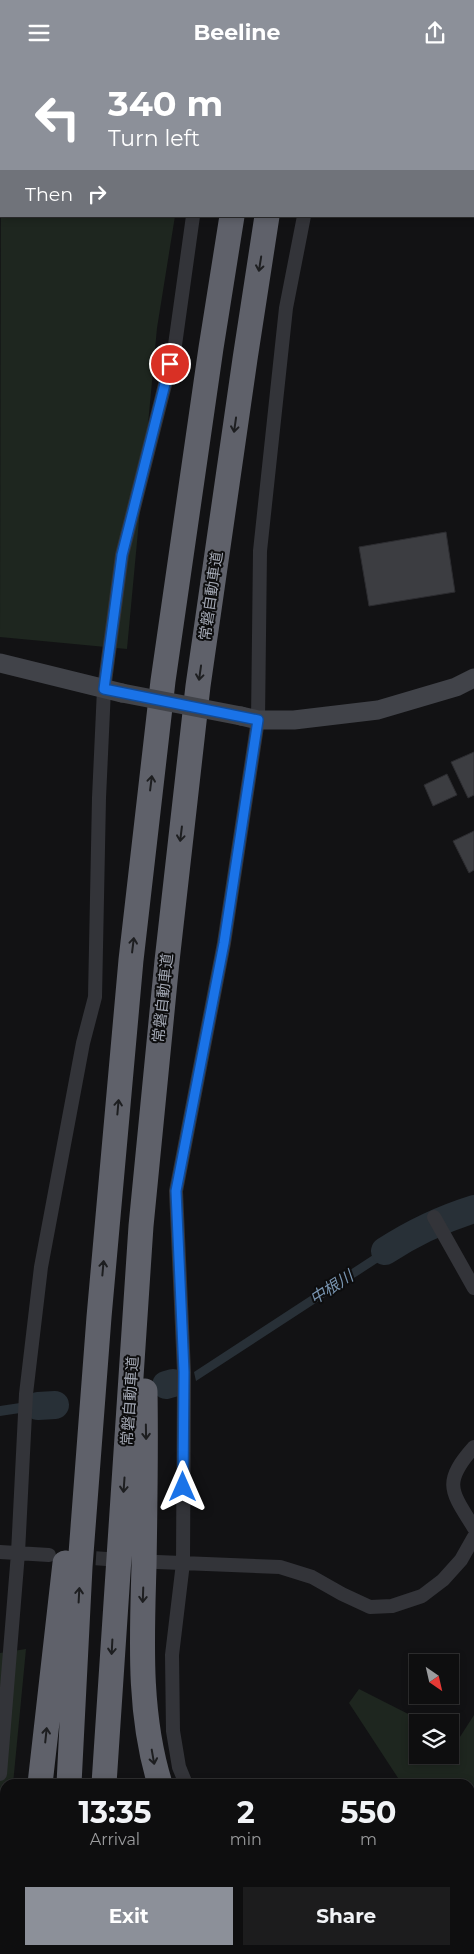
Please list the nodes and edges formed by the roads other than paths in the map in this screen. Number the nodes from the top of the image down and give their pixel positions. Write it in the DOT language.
graph roads {
  1 [pos="193,217"];
  2 [pos="232,217"];
  3 [pos="267,217"];
  4 [pos="304,217"];
  5 [pos="0,663"];
  6 [pos="474,678"];
  7 [pos="113,691"];
  8 [pos="250,718"];
  9 [pos="434,1217"];
  10 [pos="141,1226"];
  11 [pos="474,1288"];
  12 [pos="99,1317"];
  13 [pos="474,1447"];
  14 [pos="474,1528"];
  15 [pos="474,1537"];
  16 [pos="0,1552"];
  17 [pos="18,1553"];
  18 [pos="49,1555"];
  19 [pos="156,1562"];
  20 [pos="183,1563"];
  21 [pos="0,1774"];
  22 [pos="41,1779"];
  23 [pos="70,1779"];
  24 [pos="104,1779"];
  25 [pos="158,1779"];
  26 [pos="184,1779"];
  1 -- 7 [label="street"];
  12 -- 2 [label="highway, one-way"];
  3 -- 10 [label="highway, 常磐自動車道, one-way"];
  4 -- 8 [label="street"];
  5 -- 7 [label="street"];
  6 -- 8 [label="street"];
  7 -- 8 [label="street, bridge"];
  7 -- 17 [label="street"];
  8 -- 20 [label="street"];
  9 -- 11 [label="street"];
  10 -- 24 [label="highway, 常磐自動車道, one-way"];
  10 -- 25 [label="highway, one-way"];
  22 -- 12 [label="highway, one-way"];
  23 -- 12 [label="highway, one-way"];
  13 -- 14 [label="street"];
  15 -- 20 [label="street"];
  16 -- 17 [label="street"];
  17 -- 18 [label="street"];
  17 -- 21 [label="street"];
  19 -- 20 [label="street"];
  20 -- 26 [label="street"];
}
